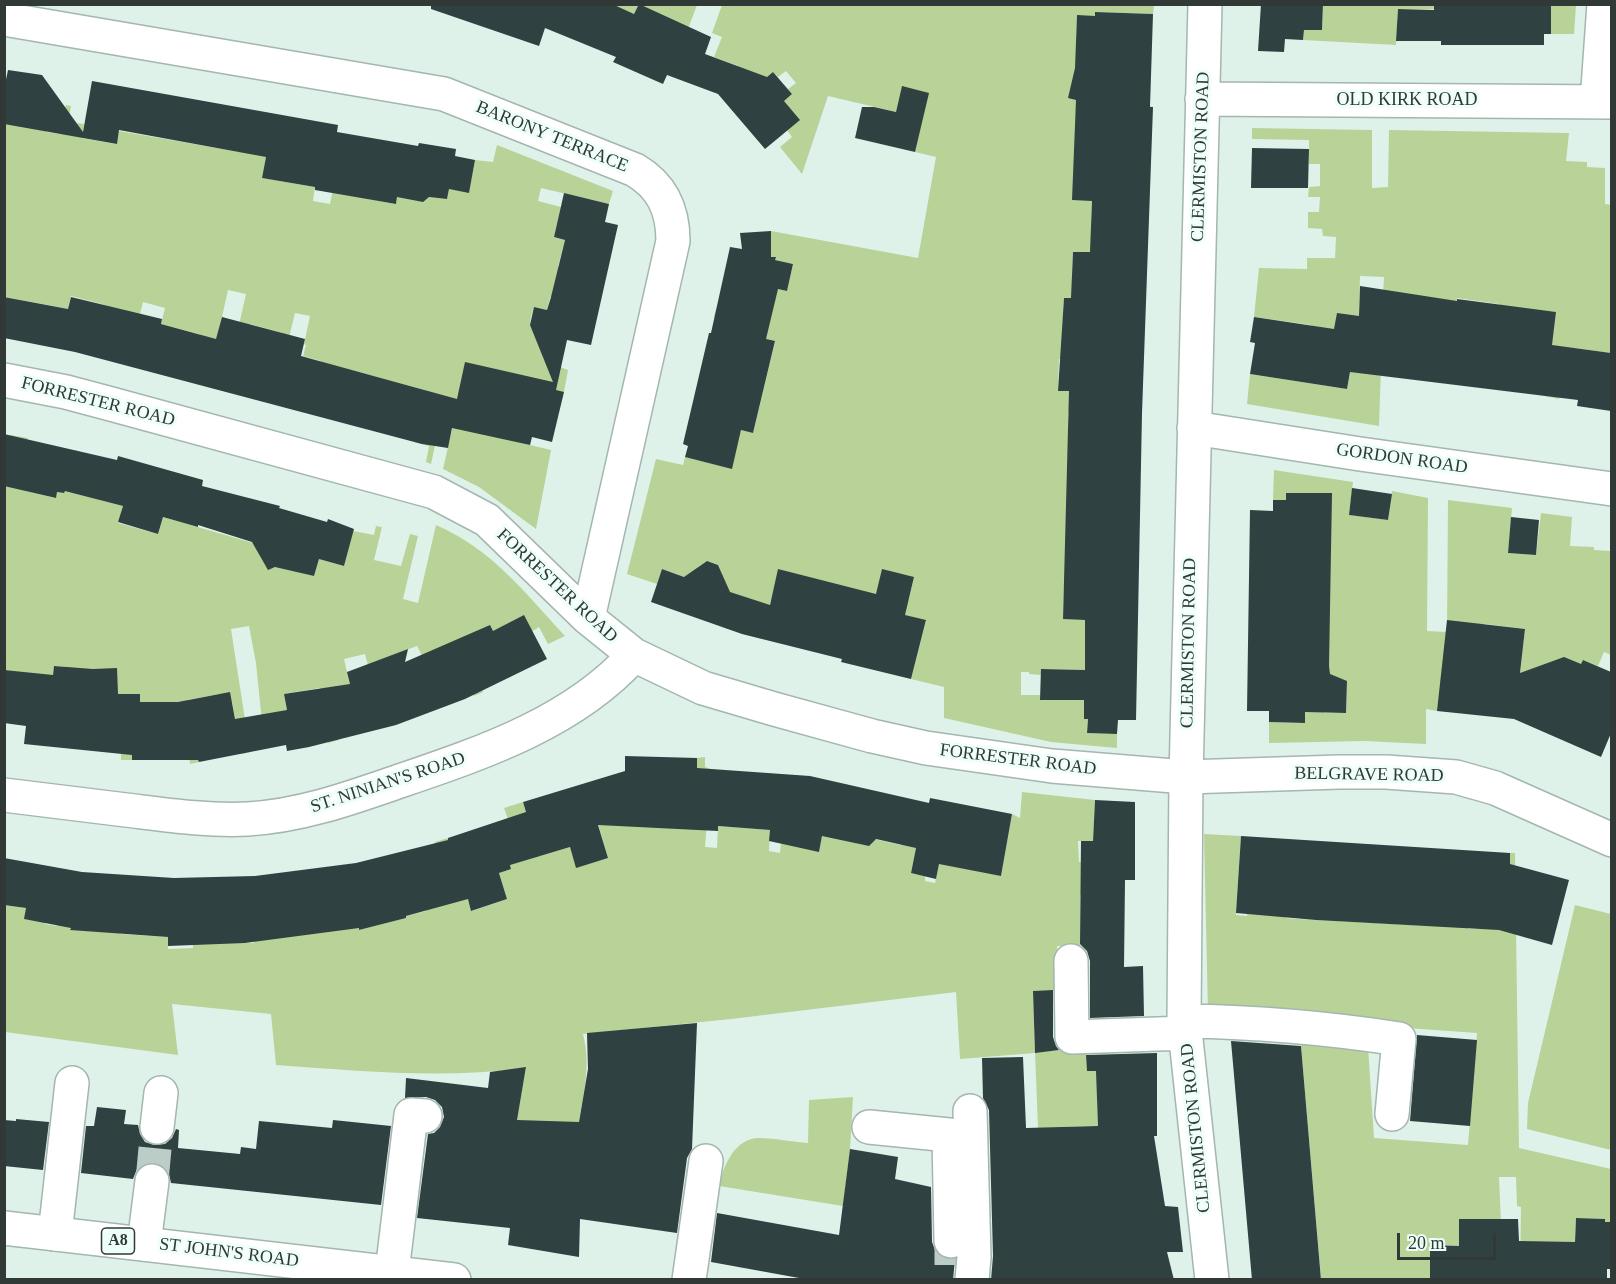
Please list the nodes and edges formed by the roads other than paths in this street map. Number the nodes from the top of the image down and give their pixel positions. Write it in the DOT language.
graph roads {
  1 [pos="1205,4"];
  2 [pos="1604,4"];
  3 [pos="4,18"];
  4 [pos="1202,99"];
  5 [pos="1604,102"];
  6 [pos="4,380"];
  7 [pos="1194,428"];
  8 [pos="1611,489"];
  9 [pos="588,618"];
  10 [pos="634,655"];
  11 [pos="1186,777"];
  12 [pos="4,795"];
  13 [pos="1611,840"];
  14 [pos="1071,961"];
  15 [pos="1185,1027"];
  16 [pos="72,1083"];
  17 [pos="161,1093"];
  18 [pos="970,1112"];
  19 [pos="1392,1114"];
  20 [pos="425,1116"];
  21 [pos="158,1127"];
  22 [pos="869,1127"];
  23 [pos="706,1161"];
  24 [pos="152,1181"];
  25 [pos="4,1228"];
  26 [pos="55,1234"];
  27 [pos="144,1244"];
  28 [pos="956,1266"];
  29 [pos="392,1272"];
  30 [pos="454,1280"];
  31 [pos="689,1280"];
  32 [pos="1212,1280"];
  1 -- 4 [label="street, CLERMISTON ROAD"];
  2 -- 5 [label="street"];
  3 -- 9 [label="street, BARONY TERRACE"];
  4 -- 5 [label="street, OLD KIRK ROAD"];
  4 -- 7 [label="street, CLERMISTON ROAD"];
  6 -- 9 [label="street, FORRESTER ROAD"];
  7 -- 8 [label="street, GORDON ROAD"];
  7 -- 11 [label="street, CLERMISTON ROAD"];
  9 -- 10 [label="street, FORRESTER ROAD"];
  10 -- 11 [label="street, FORRESTER ROAD"];
  10 -- 12 [label="street, ST. NINIAN'S ROAD"];
  11 -- 13 [label="street, BELGRAVE ROAD"];
  11 -- 15 [label="street, CLERMISTON ROAD"];
  14 -- 15 [label="street"];
  15 -- 19 [label="street"];
  15 -- 32 [label="street, CLERMISTON ROAD"];
  16 -- 26 [label="street"];
  17 -- 21 [label="street"];
  18 -- 28 [label="street"];
  20 -- 29 [label="street"];
  22 -- 28 [label="street"];
  23 -- 31 [label="street"];
  24 -- 27 [label="street"];
  25 -- 26 [label="street, ST JOHN'S ROAD / A8"];
  26 -- 27 [label="street, ST JOHN'S ROAD / A8"];
  27 -- 29 [label="street, ST JOHN'S ROAD / A8"];
  29 -- 30 [label="street, ST JOHN'S ROAD / A8"];
}
